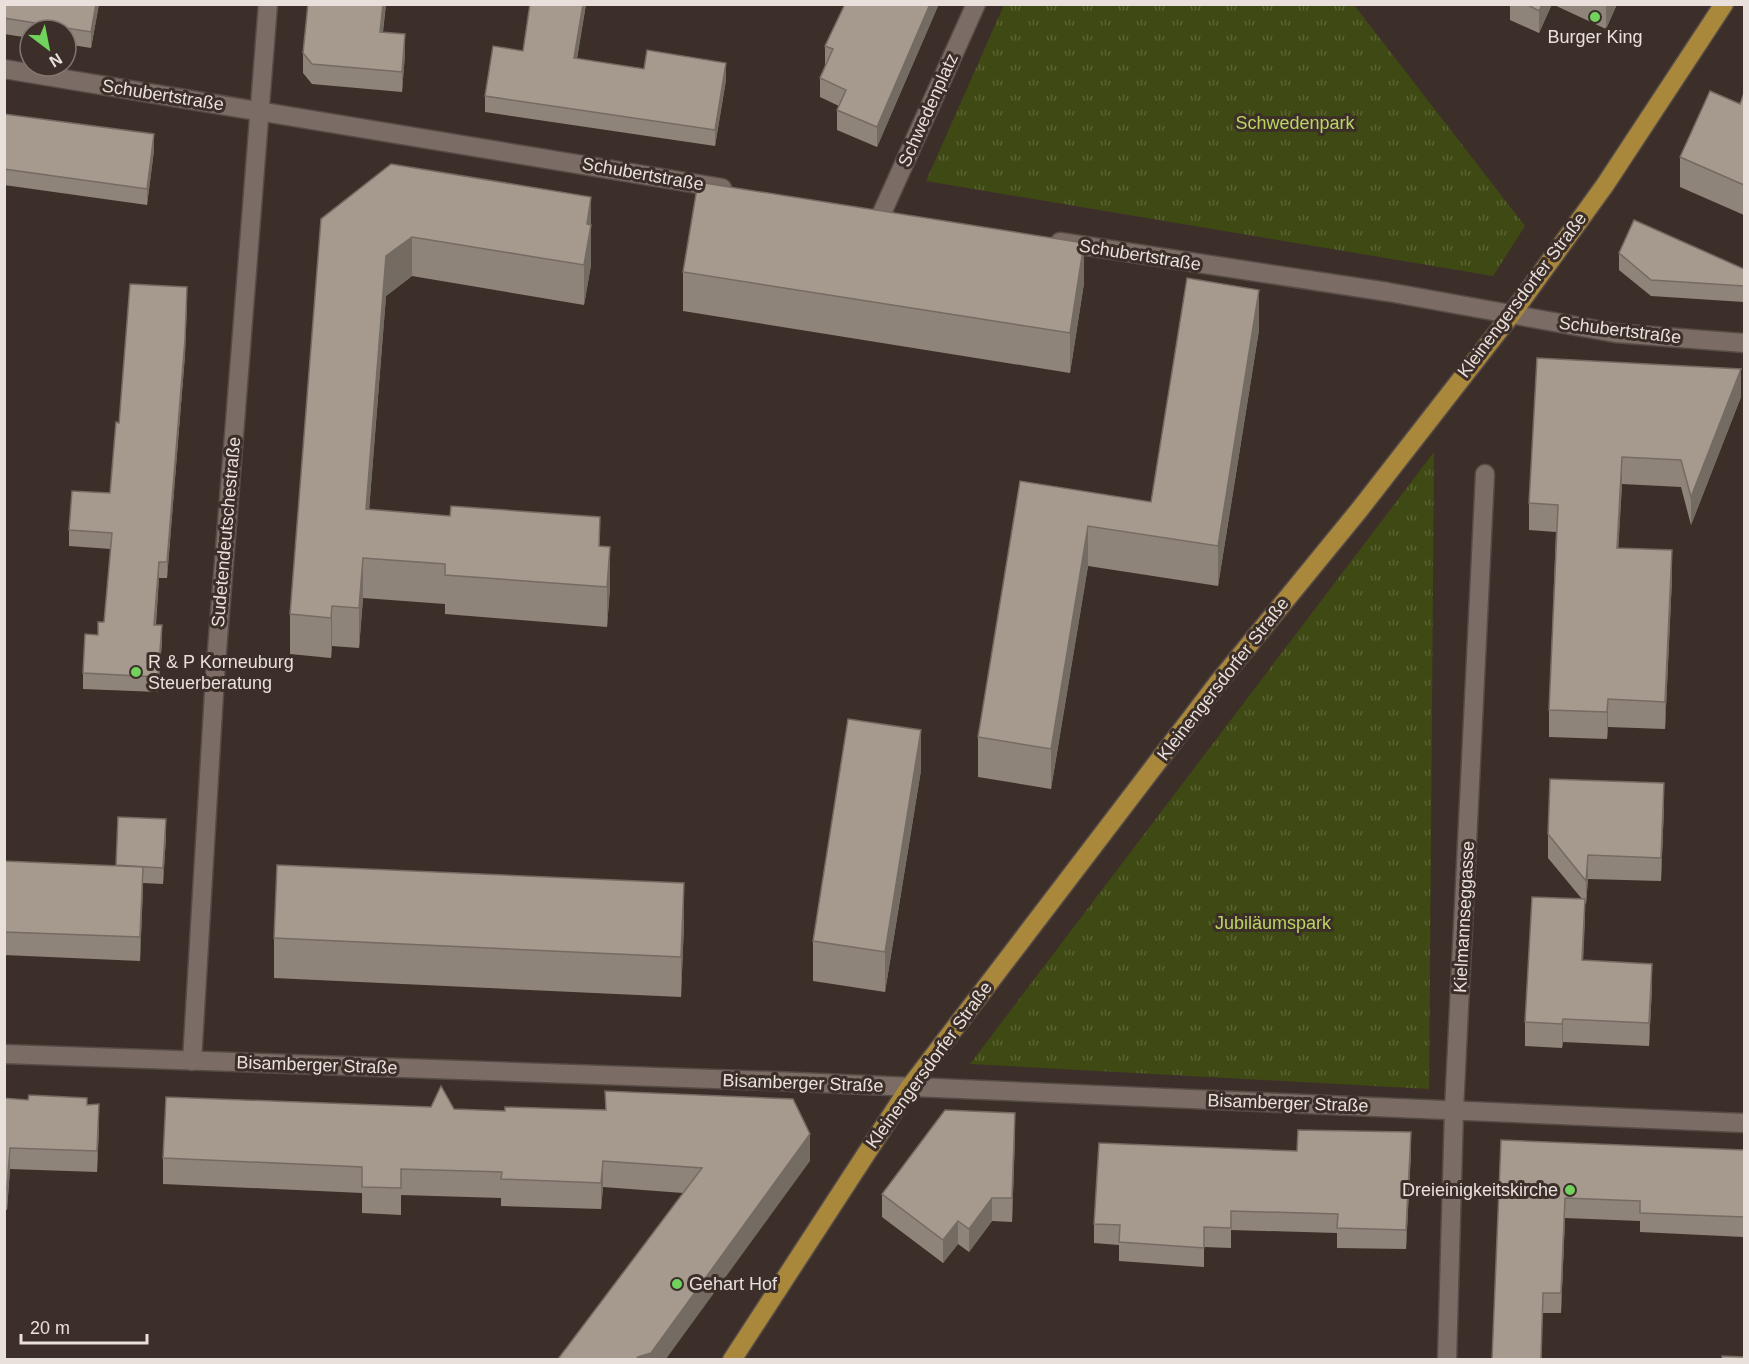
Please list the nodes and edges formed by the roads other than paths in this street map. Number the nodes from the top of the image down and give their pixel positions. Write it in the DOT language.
graph roads {
  1 [pos="268,4"];
  2 [pos="976,4"];
  3 [pos="1724,4"];
  4 [pos="4,69"];
  5 [pos="260,111"];
  6 [pos="741,191"];
  7 [pos="858,211"];
  8 [pos="881,215"];
  9 [pos="905,219"];
  10 [pos="1046,240"];
  11 [pos="1511,315"];
  12 [pos="1744,343"];
  13 [pos="1485,474"];
  14 [pos="4,1054"];
  15 [pos="192,1061"];
  16 [pos="909,1088"];
  17 [pos="1455,1110"];
  18 [pos="1744,1123"];
  19 [pos="732,1359"];
  20 [pos="1447,1359"];
  1 -- 5 [label="street, Sudetendeutschestraße"];
  2 -- 8 [label="street, Schwedenplatz"];
  3 -- 11 [label="main road, Kleinengersdorfer Straße"];
  4 -- 5 [label="street, Schubertstraße"];
  5 -- 6 [label="street, Schubertstraße"];
  5 -- 15 [label="street, Sudetendeutschestraße"];
  7 -- 8 [label="street"];
  8 -- 9 [label="street"];
  10 -- 11 [label="street, Schubertstraße"];
  11 -- 12 [label="street, Schubertstraße"];
  11 -- 16 [label="main road, Kleinengersdorfer Straße"];
  13 -- 17 [label="street, Kielmannseggasse"];
  14 -- 15 [label="street, Bisamberger Straße"];
  15 -- 16 [label="street, Bisamberger Straße"];
  16 -- 17 [label="street, Bisamberger Straße"];
  16 -- 19 [label="main road, Kleinengersdorfer Straße"];
  17 -- 18 [label="street, Bisamberger Straße"];
  17 -- 20 [label="street, Kielmannseggasse"];
}
